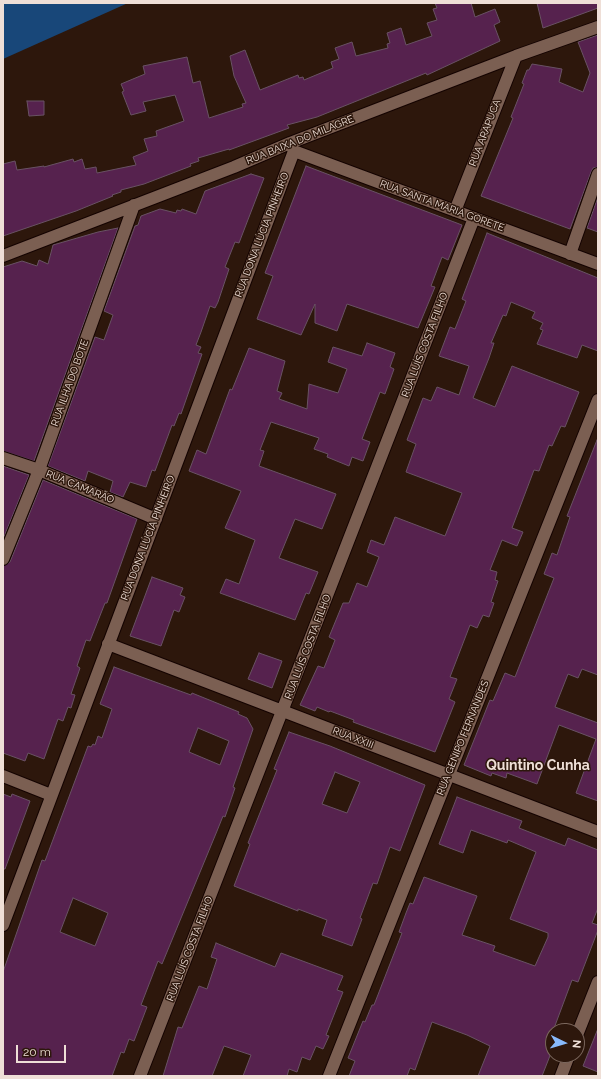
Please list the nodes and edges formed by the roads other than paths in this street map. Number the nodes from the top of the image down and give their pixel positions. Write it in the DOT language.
graph roads {
  1 [pos="598,27"];
  2 [pos="516,56"];
  3 [pos="292,147"];
  4 [pos="598,174"];
  5 [pos="134,205"];
  6 [pos="455,211"];
  7 [pos="474,218"];
  8 [pos="570,254"];
  9 [pos="3,256"];
  10 [pos="598,264"];
  11 [pos="598,400"];
  12 [pos="3,458"];
  13 [pos="39,470"];
  14 [pos="156,518"];
  15 [pos="3,559"];
  16 [pos="108,644"];
  17 [pos="283,711"];
  18 [pos="448,774"];
  19 [pos="3,776"];
  20 [pos="51,795"];
  21 [pos="598,832"];
  22 [pos="3,925"];
  23 [pos="598,982"];
  24 [pos="582,1023"];
  25 [pos="566,1063"];
  26 [pos="140,1076"];
  27 [pos="329,1076"];
  28 [pos="561,1076"];
  1 -- 2 [label="street, RUA BAIXA DO MILAGRE"];
  2 -- 3 [label="street, RUA BAIXA DO MILAGRE"];
  2 -- 6 [label="street, RUA ARAPUCA"];
  3 -- 5 [label="street, RUA BAIXA DO MILAGRE"];
  3 -- 6 [label="street, RUA SANTA MARIA GORETE"];
  3 -- 14 [label="street, RUA DONA LÚCIA PINHEIRO"];
  4 -- 8 [label="street"];
  5 -- 9 [label="street, RUA BAIXA DO MILAGRE"];
  5 -- 13 [label="street, RUA ILHA DO BOTE"];
  6 -- 7 [label="street, RUA SANTA MARIA GORETE"];
  7 -- 8 [label="street, RUA SANTA MARIA GORETE"];
  7 -- 17 [label="street, RUA LUÍS COSTA FILHO"];
  8 -- 10 [label="street, RUA SANTA MARIA GORETE"];
  11 -- 18 [label="street, RUA GENIPO FERNANDES"];
  12 -- 13 [label="street, RUA CAMARÃO"];
  13 -- 14 [label="street, RUA CAMARÃO"];
  13 -- 15 [label="street, RUA ILHA DO BOTE"];
  14 -- 16 [label="street, RUA DONA LÚCIA PINHEIRO"];
  16 -- 17 [label="street, RUA XXIII"];
  16 -- 20 [label="street, RUA DONA LÚCIA PINHEIRO"];
  17 -- 18 [label="street, RUA XXIII"];
  17 -- 26 [label="street, RUA LUÍS COSTA FILHO"];
  18 -- 21 [label="street, RUA XXIII"];
  18 -- 27 [label="street, RUA GENIPO FERNANDES"];
  19 -- 20 [label="street"];
  20 -- 22 [label="street, RUA DONA LÚCIA PINHEIRO"];
  23 -- 24 [label="street"];
  25 -- 28 [label="street"];
}
